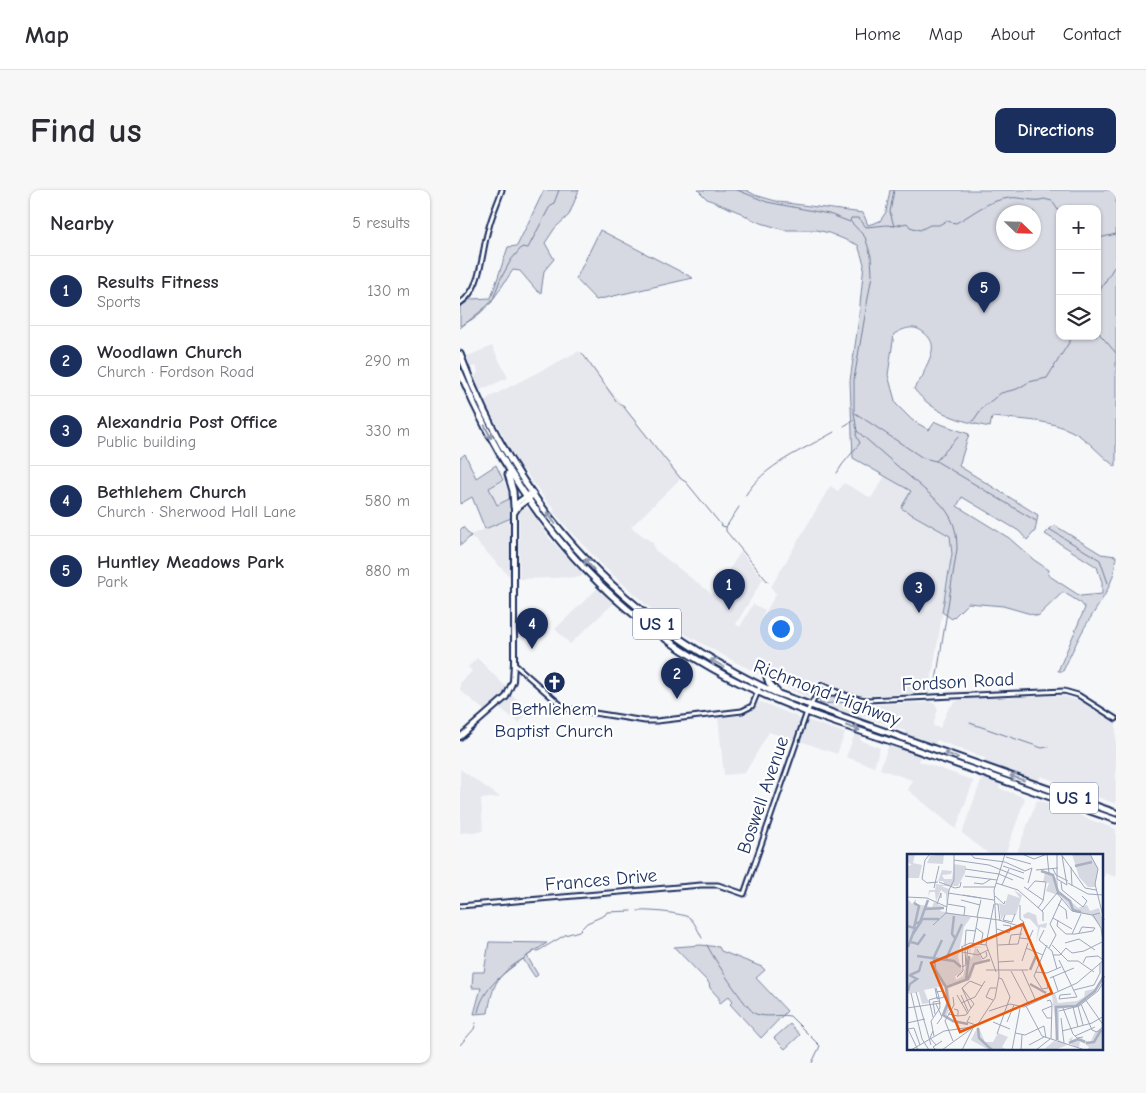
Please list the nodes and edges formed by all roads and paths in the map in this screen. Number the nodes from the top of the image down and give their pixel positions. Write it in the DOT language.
graph roads {
  1 [pos="502,190"];
  2 [pos="460,303"];
  3 [pos="460,354"];
  4 [pos="460,372"];
  5 [pos="505,464"];
  6 [pos="533,494"];
  7 [pos="527,498"];
  8 [pos="514,507"];
  9 [pos="514,515"];
  10 [pos="514,663"];
  11 [pos="767,676"];
  12 [pos="760,686"];
  13 [pos="758,692"];
  14 [pos="838,693"];
  15 [pos="782,696"];
  16 [pos="813,698"];
  17 [pos="809,706"];
  18 [pos="807,712"];
  19 [pos="1116,719"];
  20 [pos="460,737"];
  21 [pos="1116,813"];
  22 [pos="1116,820"];
  23 [pos="744,894"];
  24 [pos="460,906"];
  1 -- 2 [label="street"];
  3 -- 6 [label="highway, Richmond Highway / US 1"];
  4 -- 5 [label="highway, Richmond Highway / US 1, one-way"];
  5 -- 7 [label="highway, Richmond Highway / US 1"];
  5 -- 8 [label="highway"];
  6 -- 7 [label="main road"];
  12 -- 6 [label="highway, Richmond Highway / US 1, one-way"];
  7 -- 8 [label="main road"];
  7 -- 9 [label="main road"];
  7 -- 13 [label="highway, Richmond Highway / US 1"];
  8 -- 9 [label="main road"];
  9 -- 10 [label="main road"];
  10 -- 13 [label="street"];
  10 -- 20 [label="main road"];
  11 -- 15 [label="highway"];
  12 -- 13 [label="street"];
  12 -- 15 [label="highway, Richmond Highway / US 1"];
  13 -- 18 [label="highway, Richmond Highway / US 1"];
  14 -- 16 [label="street"];
  14 -- 16 [label="street, Fordson Road"];
  14 -- 19 [label="street, Fordson Road"];
  15 -- 17 [label="highway, Richmond Highway / US 1"];
  16 -- 17 [label="street"];
  17 -- 18 [label="street, Boswell Avenue"];
  21 -- 17 [label="highway, Richmond Highway / US 1, one-way"];
  18 -- 22 [label="highway, Richmond Highway / US 1, one-way"];
  18 -- 23 [label="street, Boswell Avenue"];
  23 -- 24 [label="street, Frances Drive"];
}
